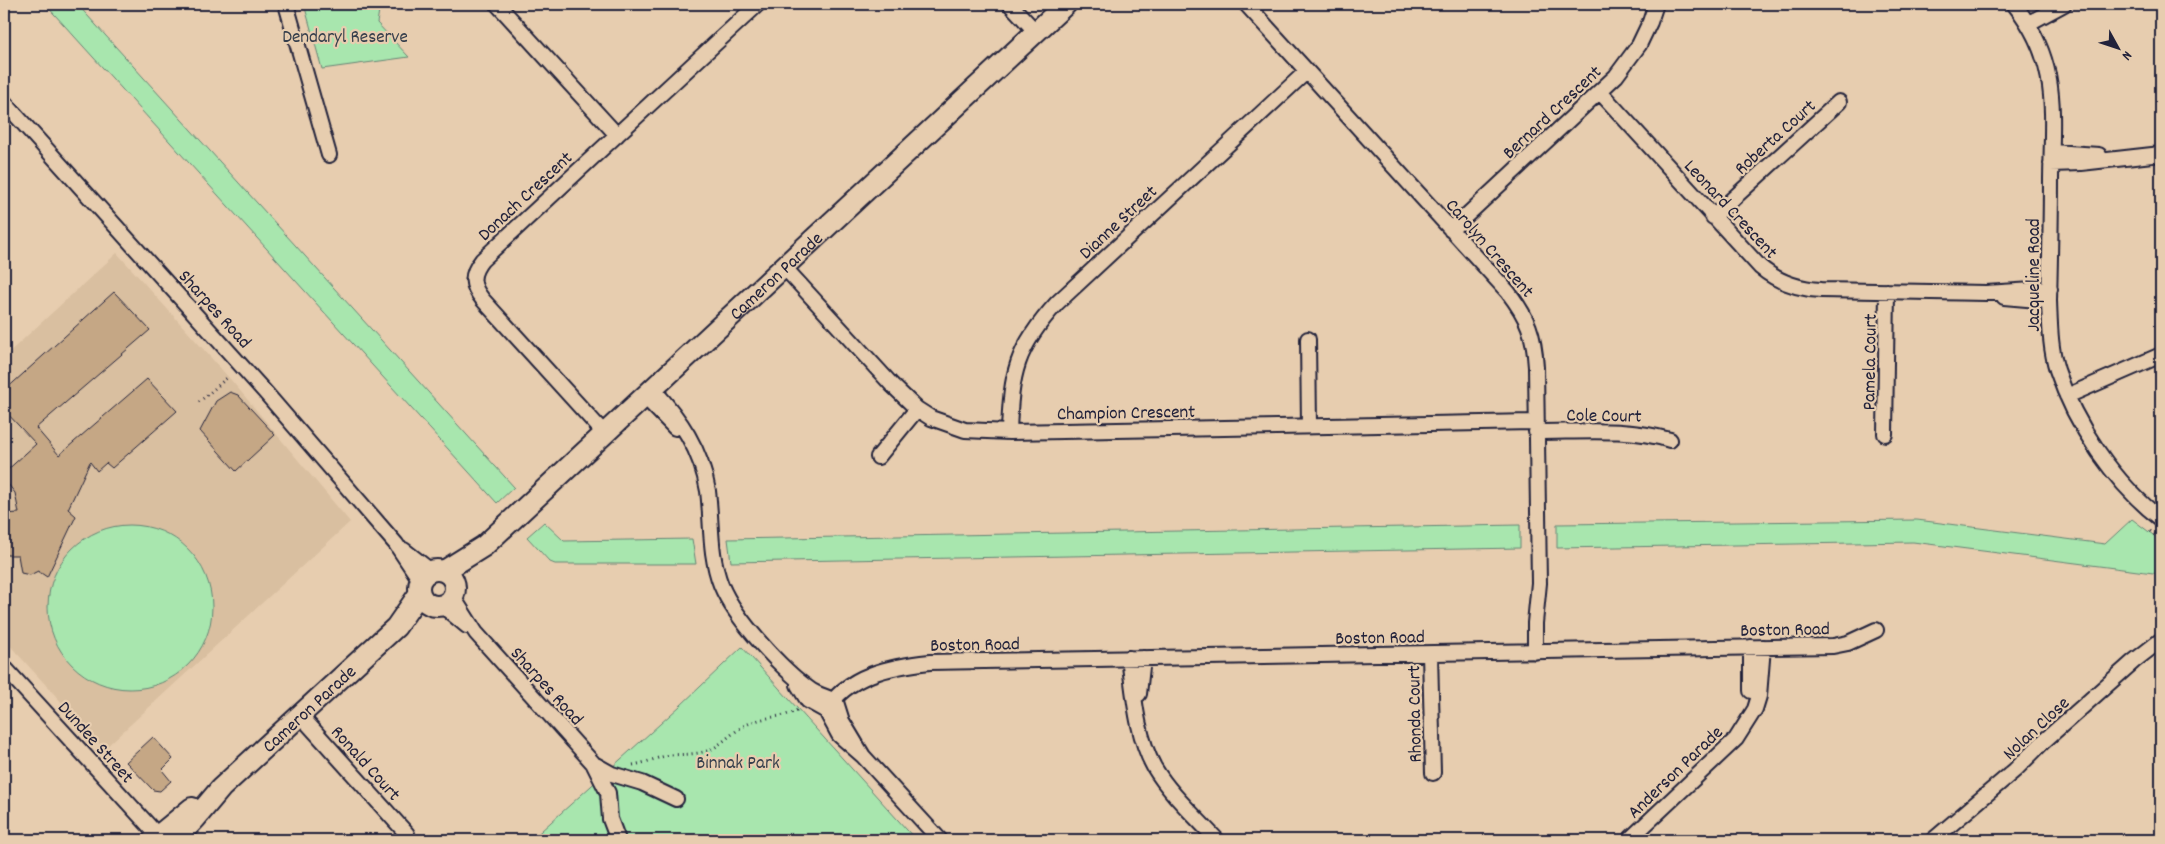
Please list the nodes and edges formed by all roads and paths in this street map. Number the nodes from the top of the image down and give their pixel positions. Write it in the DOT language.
graph roads {
  1 [pos="286,4"];
  2 [pos="497,4"];
  3 [pos="758,4"];
  4 [pos="1010,4"];
  5 [pos="1066,4"];
  6 [pos="1246,4"];
  7 [pos="1656,4"];
  8 [pos="2014,4"];
  9 [pos="2064,4"];
  10 [pos="2029,23"];
  11 [pos="1036,32"];
  12 [pos="1307,70"];
  13 [pos="1600,92"];
  14 [pos="4,102"];
  15 [pos="1839,102"];
  16 [pos="617,135"];
  17 [pos="329,154"];
  18 [pos="2161,154"];
  19 [pos="2052,158"];
  20 [pos="1713,217"];
  21 [pos="1451,230"];
  22 [pos="784,267"];
  23 [pos="1887,292"];
  24 [pos="2050,295"];
  25 [pos="1308,339"];
  26 [pos="2161,355"];
  27 [pos="228,376"];
  28 [pos="648,392"];
  29 [pos="2067,396"];
  30 [pos="199,402"];
  31 [pos="917,408"];
  32 [pos="1309,426"];
  33 [pos="1536,427"];
  34 [pos="1009,432"];
  35 [pos="604,433"];
  36 [pos="1885,434"];
  37 [pos="1670,440"];
  38 [pos="878,457"];
  39 [pos="2161,519"];
  40 [pos="437,589"];
  41 [pos="1876,630"];
  42 [pos="2161,640"];
  43 [pos="1757,647"];
  44 [pos="1540,652"];
  45 [pos="1430,654"];
  46 [pos="1136,658"];
  47 [pos="4,666"];
  48 [pos="832,706"];
  49 [pos="800,709"];
  50 [pos="300,715"];
  51 [pos="593,763"];
  52 [pos="624,766"];
  53 [pos="1433,773"];
  54 [pos="676,799"];
  55 [pos="407,834"];
  56 [pos="162,839"];
  57 [pos="618,840"];
  58 [pos="940,840"];
  59 [pos="1217,840"];
  60 [pos="1629,840"];
  61 [pos="1933,840"];
  1 -- 17 [label="street"];
  2 -- 16 [label="street"];
  3 -- 16 [label="street, Donach Crescent"];
  4 -- 11 [label="street"];
  5 -- 11 [label="street, Cameron Parade"];
  6 -- 12 [label="street, Carolyn Crescent"];
  7 -- 13 [label="street, Bernard Crescent"];
  8 -- 10 [label="street, Jacqueline Road"];
  9 -- 10 [label="street"];
  10 -- 19 [label="street, Jacqueline Road"];
  11 -- 22 [label="street, Cameron Parade"];
  12 -- 21 [label="street, Carolyn Crescent"];
  12 -- 34 [label="street, Dianne Street"];
  13 -- 20 [label="street, Leonard Crescent"];
  13 -- 21 [label="street, Bernard Crescent"];
  14 -- 40 [label="street, Sharpes Road"];
  15 -- 20 [label="street, Roberta Court"];
  16 -- 35 [label="street, Donach Crescent"];
  18 -- 19 [label="street"];
  19 -- 24 [label="street, Jacqueline Road"];
  20 -- 23 [label="street, Leonard Crescent"];
  21 -- 33 [label="street, Carolyn Crescent"];
  22 -- 28 [label="street, Cameron Parade"];
  22 -- 31 [label="street, Champion Crescent"];
  23 -- 24 [label="street, Leonard Crescent"];
  23 -- 36 [label="street, Pamela Court"];
  24 -- 29 [label="street, Jacqueline Road"];
  25 -- 32 [label="street"];
  26 -- 29 [label="street"];
  27 -- 30 [label="path"];
  28 -- 35 [label="street, Cameron Parade"];
  28 -- 48 [label="street"];
  29 -- 39 [label="street, Jacqueline Road"];
  31 -- 34 [label="street, Champion Crescent"];
  31 -- 38 [label="street"];
  32 -- 33 [label="street, Champion Crescent"];
  32 -- 34 [label="street, Champion Crescent"];
  33 -- 37 [label="street, Cole Court"];
  33 -- 44 [label="street, Carolyn Crescent"];
  35 -- 40 [label="street, Cameron Parade"];
  40 -- 50 [label="street, Cameron Parade"];
  40 -- 51 [label="street, Sharpes Road"];
  41 -- 43 [label="street, Boston Road"];
  42 -- 61 [label="street, Nolan Close"];
  43 -- 44 [label="street, Boston Road"];
  43 -- 60 [label="street, Anderson Parade"];
  44 -- 45 [label="street, Boston Road"];
  45 -- 46 [label="street, Boston Road"];
  45 -- 53 [label="street, Rhonda Court"];
  46 -- 48 [label="street, Boston Road"];
  46 -- 59 [label="street"];
  47 -- 56 [label="street, Dundee Street"];
  48 -- 58 [label="street"];
  49 -- 52 [label="path"];
  50 -- 55 [label="street, Ronald Court"];
  50 -- 56 [label="street, Cameron Parade"];
  51 -- 54 [label="street, Sharpes Road"];
  51 -- 57 [label="street, Sharpes Road"];
}
